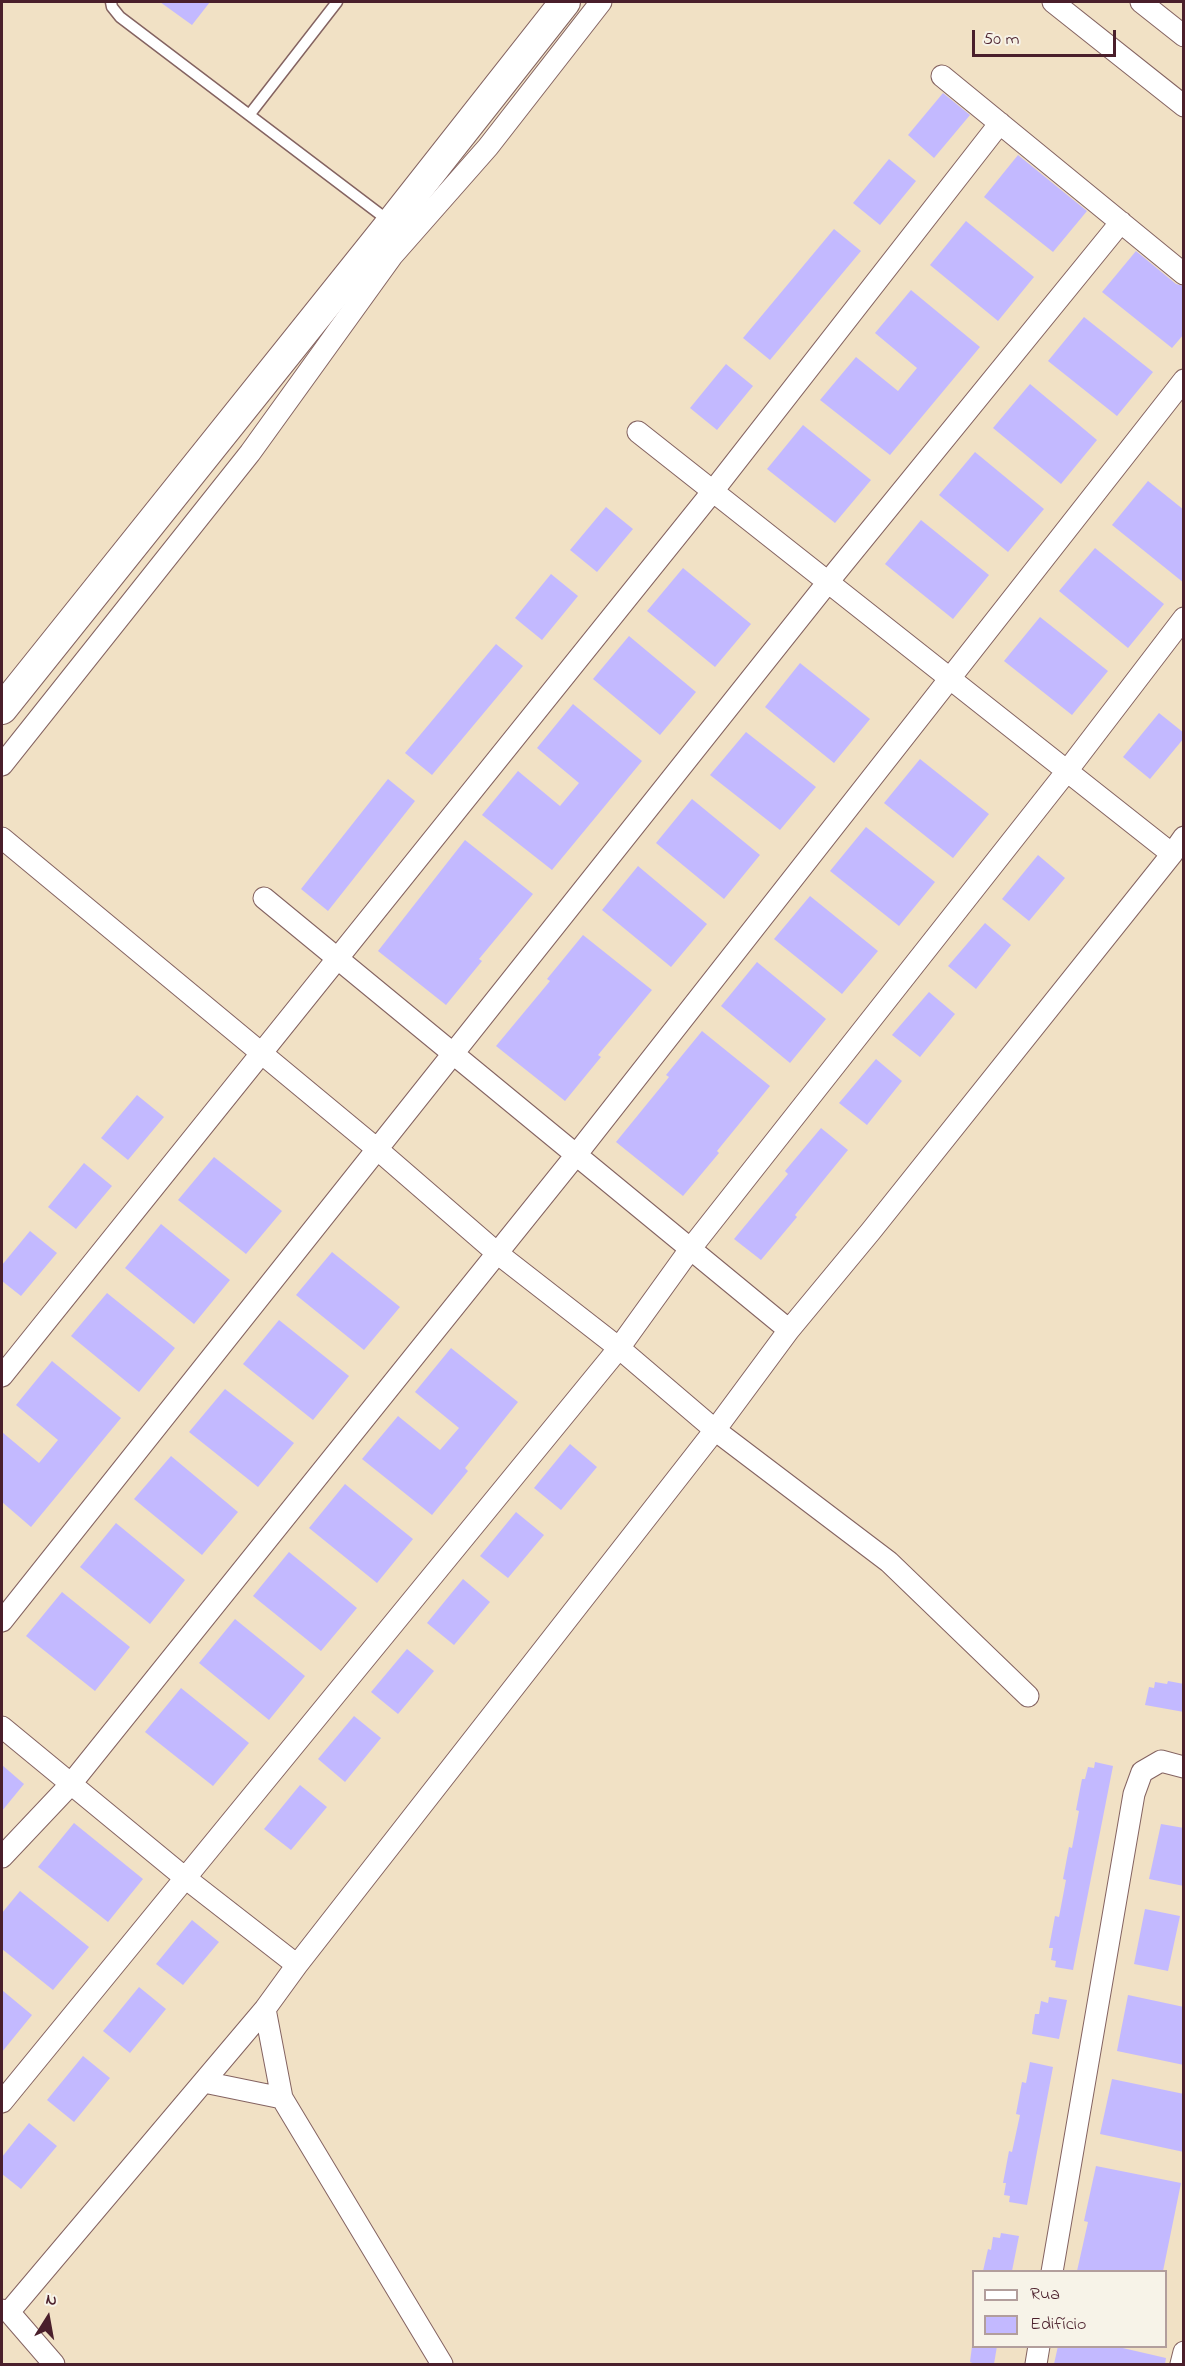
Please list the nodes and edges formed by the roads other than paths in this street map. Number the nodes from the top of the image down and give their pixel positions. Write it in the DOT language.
graph roads {
  1 [pos="111,2"];
  2 [pos="337,2"];
  3 [pos="565,2"];
  4 [pos="601,2"];
  5 [pos="1053,2"];
  6 [pos="1141,2"];
  7 [pos="1184,36"];
  8 [pos="942,76"];
  9 [pos="1184,106"];
  10 [pos="250,114"];
  11 [pos="1000,123"];
  12 [pos="1121,222"];
  13 [pos="392,223"];
  14 [pos="1184,274"];
  15 [pos="1184,380"];
  16 [pos="638,432"];
  17 [pos="713,491"];
  18 [pos="828,582"];
  19 [pos="1184,618"];
  20 [pos="949,678"];
  21 [pos="2,709"];
  22 [pos="2,765"];
  23 [pos="1067,771"];
  24 [pos="2,838"];
  25 [pos="1178,846"];
  26 [pos="264,898"];
  27 [pos="338,959"];
  28 [pos="453,1053"];
  29 [pos="262,1054"];
  30 [pos="377,1149"];
  31 [pos="576,1155"];
  32 [pos="691,1248"];
  33 [pos="497,1253"];
  34 [pos="789,1330"];
  35 [pos="619,1348"];
  36 [pos="2,1376"];
  37 [pos="715,1430"];
  38 [pos="2,1621"];
  39 [pos="1028,1696"];
  40 [pos="2,1726"];
  41 [pos="1184,1767"];
  42 [pos="70,1785"];
  43 [pos="2,1857"];
  44 [pos="184,1877"];
  45 [pos="297,1965"];
  46 [pos="265,2009"];
  47 [pos="204,2082"];
  48 [pos="282,2098"];
  49 [pos="2,2102"];
  50 [pos="1052,2270"];
  51 [pos="5,2311"];
  52 [pos="1039,2348"];
  53 [pos="1184,2352"];
  54 [pos="54,2364"];
  55 [pos="442,2364"];
  56 [pos="1036,2364"];
  57 [pos="1181,2364"];
  1 -- 10 [label="lane"];
  2 -- 10 [label="lane"];
  3 -- 13 [label="street"];
  4 -- 22 [label="street"];
  5 -- 9 [label="street"];
  6 -- 7 [label="street"];
  8 -- 11 [label="street"];
  10 -- 13 [label="lane"];
  11 -- 12 [label="street"];
  11 -- 17 [label="street"];
  12 -- 14 [label="street"];
  12 -- 18 [label="street"];
  13 -- 21 [label="street"];
  15 -- 20 [label="street"];
  16 -- 17 [label="street"];
  17 -- 18 [label="street"];
  17 -- 27 [label="street"];
  18 -- 20 [label="street"];
  18 -- 28 [label="street"];
  19 -- 23 [label="street"];
  20 -- 23 [label="street"];
  20 -- 31 [label="street"];
  23 -- 25 [label="street"];
  23 -- 32 [label="street"];
  24 -- 29 [label="street"];
  25 -- 34 [label="street"];
  26 -- 27 [label="street"];
  27 -- 28 [label="street"];
  27 -- 29 [label="street"];
  28 -- 30 [label="street"];
  28 -- 31 [label="street"];
  29 -- 30 [label="street"];
  29 -- 36 [label="street"];
  30 -- 33 [label="street"];
  30 -- 38 [label="street"];
  31 -- 32 [label="street"];
  31 -- 33 [label="street"];
  32 -- 34 [label="street"];
  32 -- 35 [label="street"];
  33 -- 35 [label="street"];
  33 -- 42 [label="street"];
  34 -- 37 [label="street"];
  35 -- 37 [label="street"];
  35 -- 44 [label="street"];
  37 -- 39 [label="street"];
  37 -- 45 [label="street"];
  40 -- 42 [label="street"];
  41 -- 50 [label="street"];
  42 -- 43 [label="street"];
  42 -- 44 [label="street"];
  44 -- 45 [label="street"];
  44 -- 49 [label="street"];
  45 -- 46 [label="street"];
  46 -- 47 [label="street"];
  46 -- 48 [label="street"];
  47 -- 48 [label="street"];
  47 -- 51 [label="street"];
  48 -- 55 [label="street"];
  51 -- 54 [label="street"];
  52 -- 56 [label="street"];
  53 -- 57 [label="street"];
}
